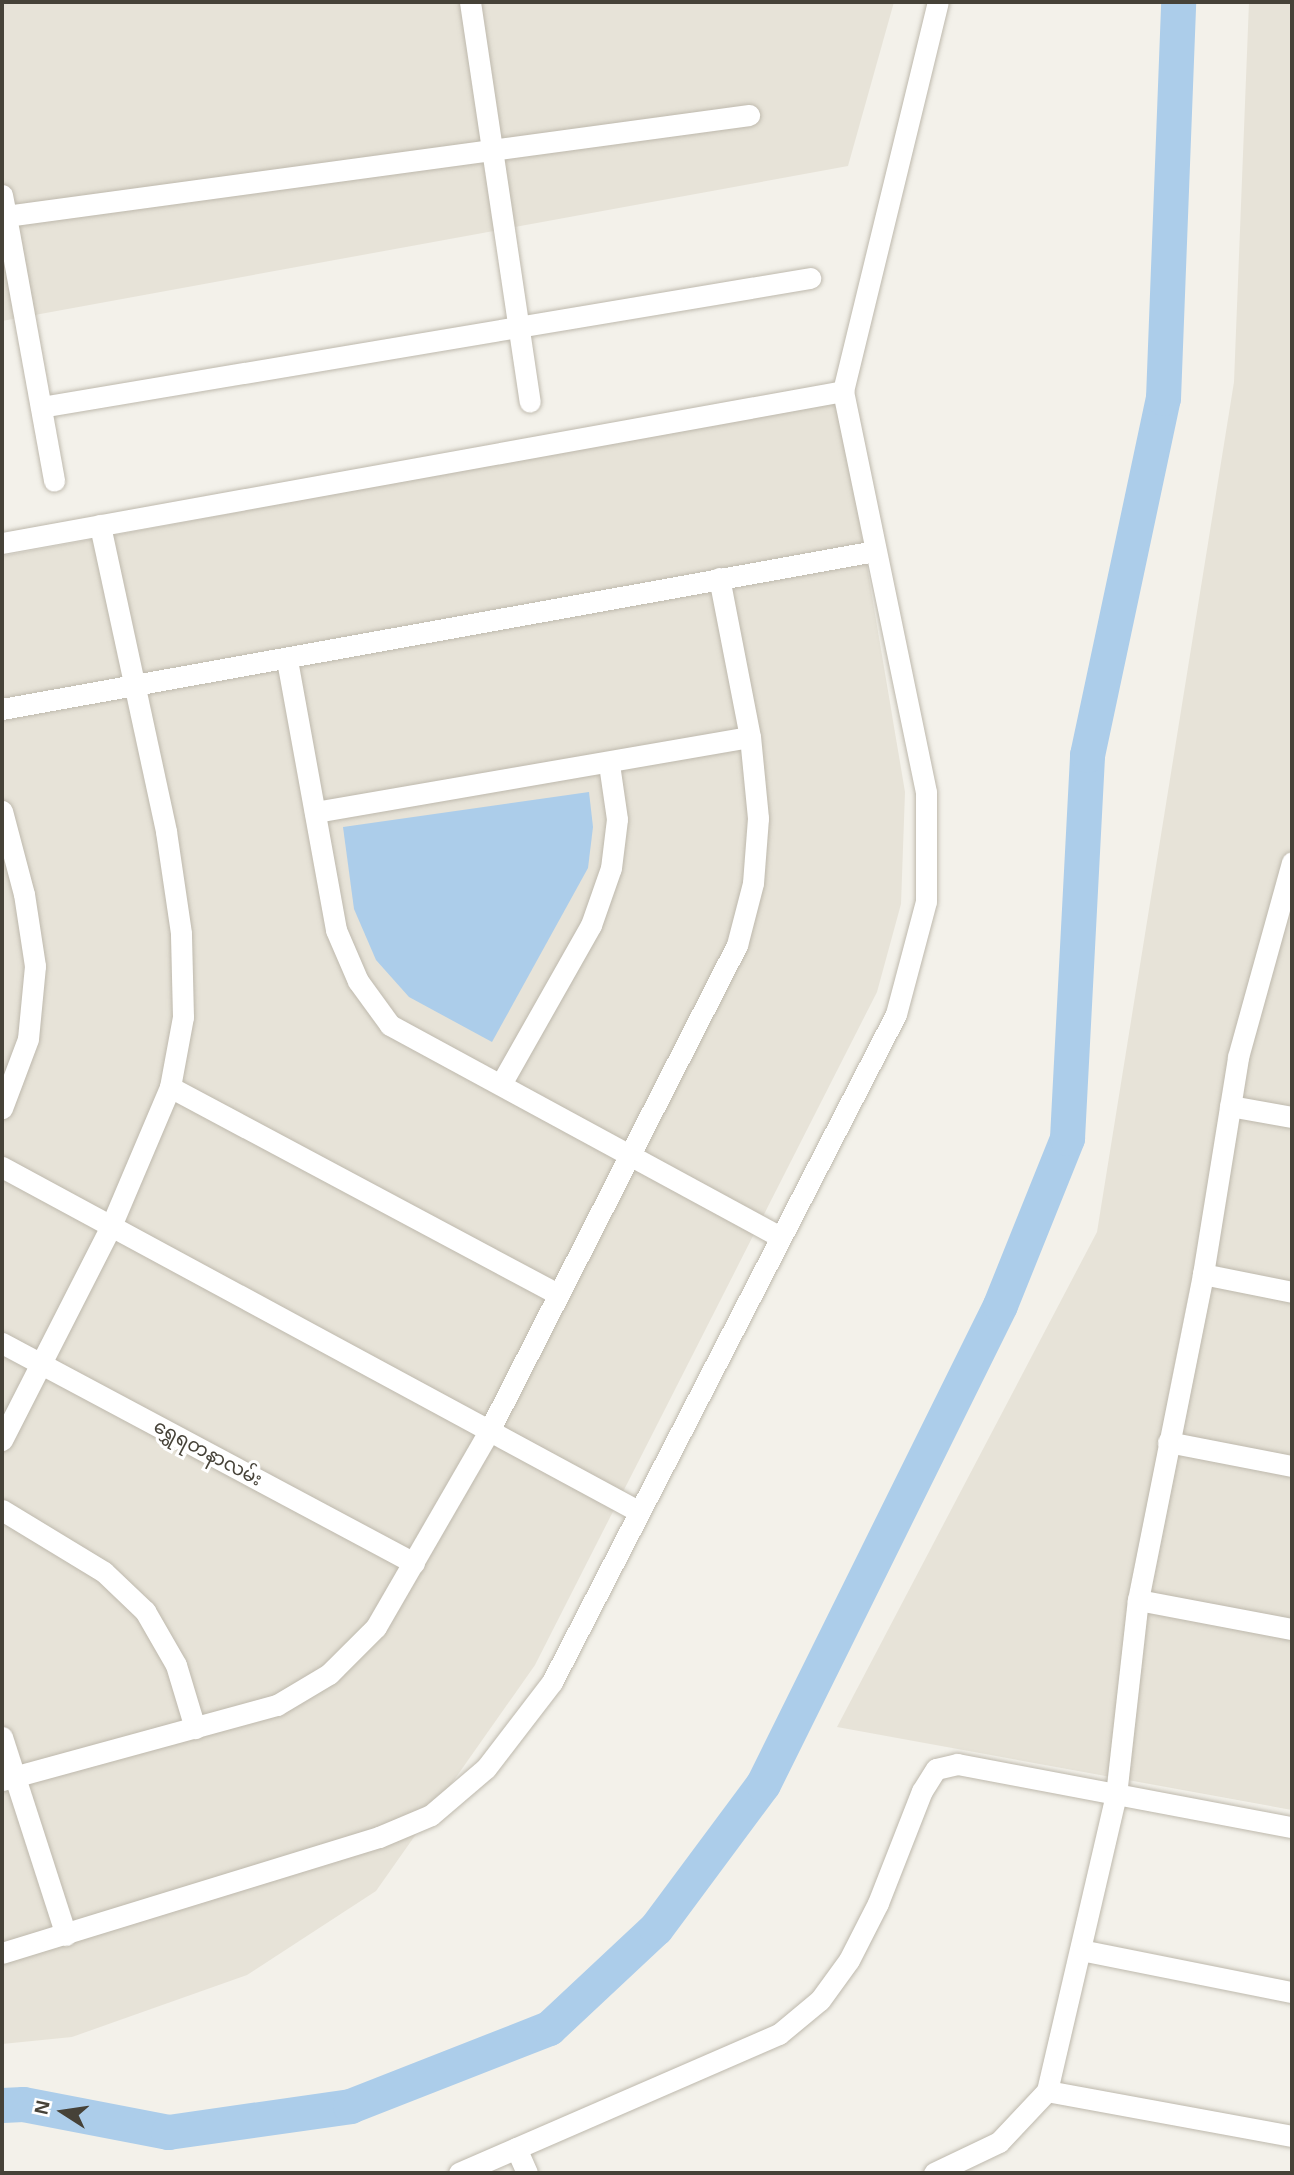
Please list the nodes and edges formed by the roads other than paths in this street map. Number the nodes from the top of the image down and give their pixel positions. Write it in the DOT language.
graph roads {
  1 [pos="470,2"];
  2 [pos="938,2"];
  3 [pos="749,115"];
  4 [pos="495,150"];
  5 [pos="4,206"];
  6 [pos="810,278"];
  7 [pos="519,327"];
  8 [pos="843,391"];
  9 [pos="530,402"];
  10 [pos="41,407"];
  11 [pos="54,481"];
  12 [pos="100,526"];
  13 [pos="2,543"];
  14 [pos="875,551"];
  15 [pos="719,578"];
  16 [pos="287,660"];
  17 [pos="134,685"];
  18 [pos="2,709"];
  19 [pos="750,737"];
  20 [pos="609,764"];
  21 [pos="2,811"];
  22 [pos="315,812"];
  23 [pos="1292,862"];
  24 [pos="501,1084"];
  25 [pos="170,1087"];
  26 [pos="1230,1106"];
  27 [pos="2,1108"];
  28 [pos="1292,1117"];
  29 [pos="628,1154"];
  30 [pos="2,1167"];
  31 [pos="111,1226"];
  32 [pos="780,1237"];
  33 [pos="1203,1274"];
  34 [pos="1292,1292"];
  35 [pos="557,1294"];
  36 [pos="2,1343"];
  37 [pos="41,1364"];
  38 [pos="489,1431"];
  39 [pos="2,1440"];
  40 [pos="1168,1442"];
  41 [pos="1292,1466"];
  42 [pos="2,1510"];
  43 [pos="638,1511"];
  44 [pos="414,1563"];
  45 [pos="1138,1600"];
  46 [pos="1292,1629"];
  47 [pos="195,1728"];
  48 [pos="2,1737"];
  49 [pos="7,1779"];
  50 [pos="1116,1795"];
  51 [pos="1292,1827"];
  52 [pos="66,1935"];
  53 [pos="1081,1950"];
  54 [pos="2,1953"];
  55 [pos="1292,1992"];
  56 [pos="1047,2091"];
  57 [pos="1292,2136"];
  58 [pos="516,2148"];
  59 [pos="459,2173"];
  60 [pos="527,2173"];
  61 [pos="934,2173"];
  1 -- 4 [label="street"];
  2 -- 8 [label="street"];
  3 -- 4 [label="street"];
  4 -- 5 [label="street"];
  4 -- 7 [label="street"];
  5 -- 10 [label="street"];
  6 -- 7 [label="street"];
  7 -- 9 [label="street"];
  7 -- 10 [label="street"];
  8 -- 12 [label="street"];
  8 -- 14 [label="street"];
  10 -- 11 [label="street"];
  12 -- 13 [label="street"];
  12 -- 17 [label="street"];
  14 -- 15 [label="street"];
  14 -- 32 [label="street"];
  15 -- 16 [label="street"];
  15 -- 19 [label="street"];
  16 -- 17 [label="street"];
  16 -- 22 [label="street"];
  17 -- 18 [label="street"];
  17 -- 25 [label="street"];
  19 -- 20 [label="street"];
  19 -- 29 [label="street"];
  20 -- 22 [label="street"];
  20 -- 24 [label="street"];
  21 -- 27 [label="street"];
  22 -- 24 [label="street"];
  23 -- 26 [label="street"];
  24 -- 29 [label="street"];
  25 -- 31 [label="street"];
  25 -- 35 [label="street"];
  26 -- 28 [label="street"];
  26 -- 33 [label="street"];
  29 -- 32 [label="street"];
  29 -- 35 [label="street"];
  30 -- 31 [label="street"];
  31 -- 37 [label="street"];
  31 -- 38 [label="street"];
  32 -- 43 [label="street"];
  33 -- 34 [label="street"];
  33 -- 40 [label="street"];
  35 -- 38 [label="street"];
  36 -- 37 [label="street, ရွှေရတနာလမ်း"];
  37 -- 39 [label="street"];
  37 -- 44 [label="street, ရွှေရတနာလမ်း"];
  38 -- 43 [label="street"];
  38 -- 44 [label="street"];
  40 -- 41 [label="street"];
  40 -- 45 [label="street"];
  42 -- 47 [label="street"];
  43 -- 52 [label="street"];
  44 -- 47 [label="street"];
  45 -- 46 [label="street"];
  45 -- 50 [label="street"];
  47 -- 49 [label="street"];
  48 -- 49 [label="street"];
  49 -- 52 [label="street"];
  50 -- 51 [label="street"];
  50 -- 53 [label="street"];
  50 -- 58 [label="street"];
  52 -- 54 [label="street"];
  53 -- 55 [label="street"];
  53 -- 56 [label="street"];
  56 -- 57 [label="street"];
  56 -- 61 [label="street"];
  58 -- 59 [label="street"];
  58 -- 60 [label="street"];
}
